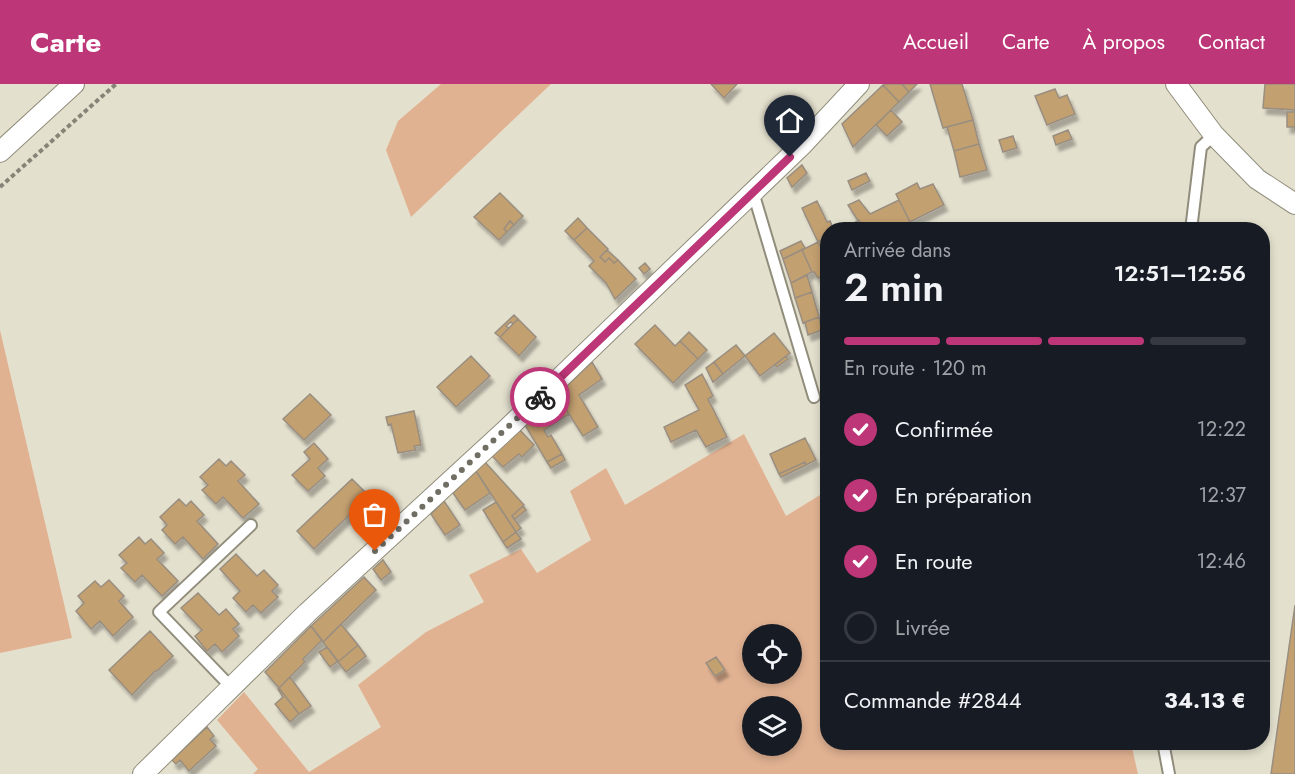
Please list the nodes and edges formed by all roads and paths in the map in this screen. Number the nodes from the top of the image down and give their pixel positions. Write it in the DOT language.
graph roads {
  1 [pos="74,84"];
  2 [pos="116,84"];
  3 [pos="859,84"];
  4 [pos="1176,84"];
  5 [pos="1214,135"];
  6 [pos="0,152"];
  7 [pos="0,187"];
  8 [pos="758,187"];
  9 [pos="1295,204"];
  10 [pos="1192,222"];
  11 [pos="814,397"];
  12 [pos="251,525"];
  13 [pos="232,688"];
  14 [pos="1164,750"];
  15 [pos="143,774"];
  16 [pos="1169,774"];
  1 -- 6 [label="street"];
  2 -- 7 [label="path"];
  3 -- 8 [label="street"];
  4 -- 5 [label="street"];
  5 -- 9 [label="street"];
  5 -- 10 [label="lane"];
  8 -- 11 [label="lane"];
  8 -- 13 [label="street"];
  12 -- 13 [label="lane"];
  13 -- 15 [label="street"];
  14 -- 16 [label="lane"];
}
